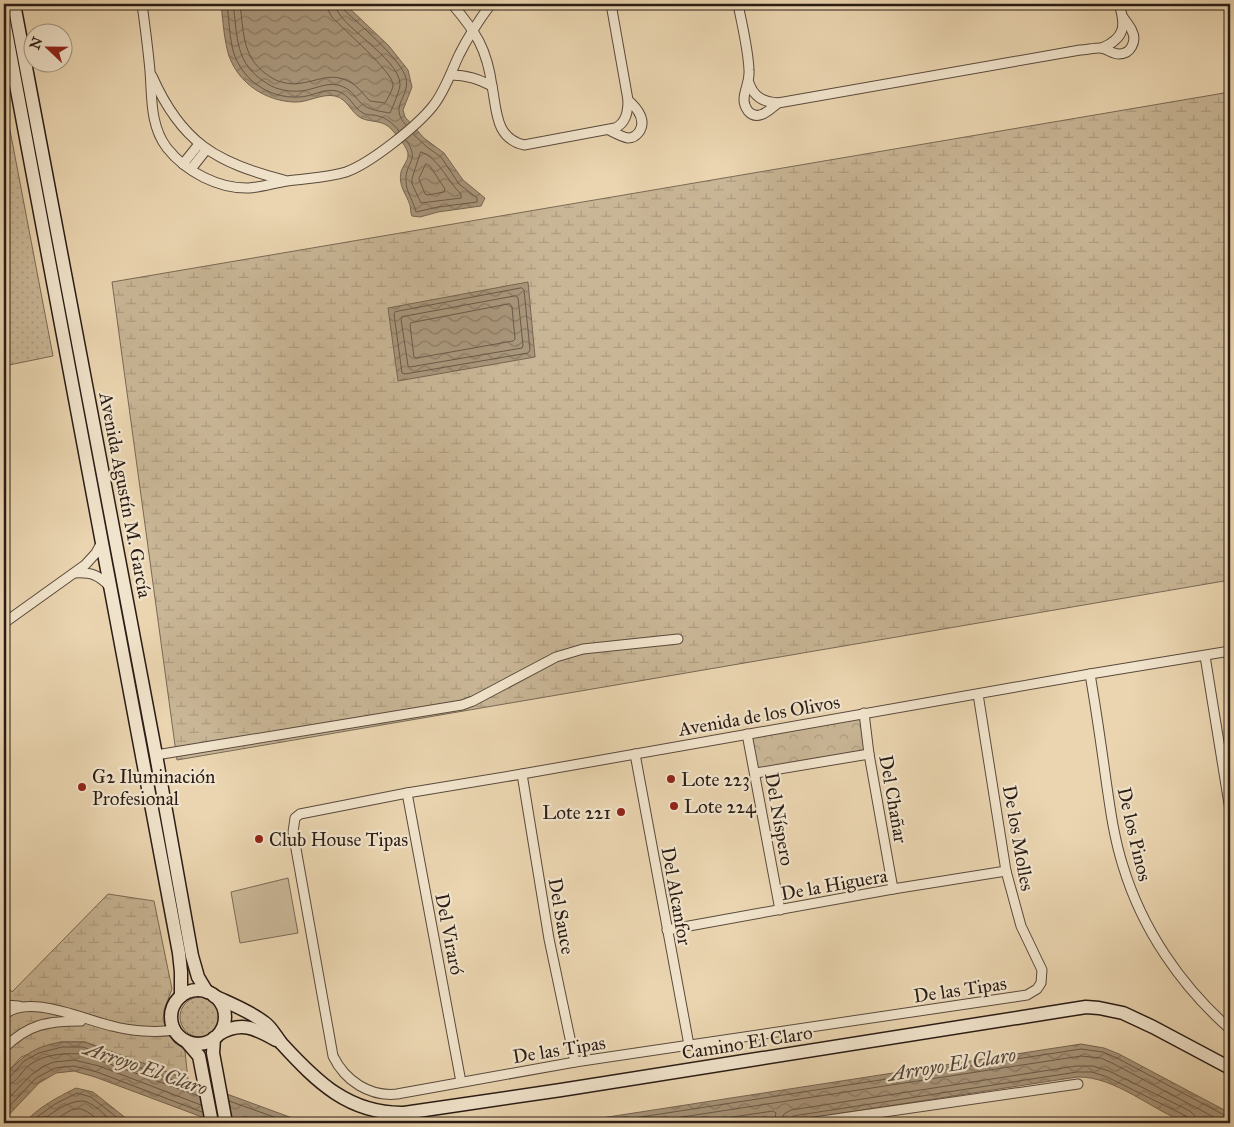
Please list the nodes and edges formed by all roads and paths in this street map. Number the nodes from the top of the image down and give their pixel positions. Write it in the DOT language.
graph roads {
  1 [pos="14,4"];
  2 [pos="142,4"];
  3 [pos="452,4"];
  4 [pos="491,4"];
  5 [pos="610,4"];
  6 [pos="738,4"];
  7 [pos="1119,4"];
  8 [pos="1123,17"];
  9 [pos="4,21"];
  10 [pos="473,30"];
  11 [pos="1102,48"];
  12 [pos="150,72"];
  13 [pos="451,75"];
  14 [pos="749,83"];
  15 [pos="492,86"];
  16 [pos="628,100"];
  17 [pos="778,103"];
  18 [pos="609,130"];
  19 [pos="203,147"];
  20 [pos="183,164"];
  21 [pos="191,169"];
  22 [pos="287,181"];
  23 [pos="102,542"];
  24 [pos="75,573"];
  25 [pos="111,588"];
  26 [pos="4,623"];
  27 [pos="678,639"];
  28 [pos="1230,652"];
  29 [pos="1205,656"];
  30 [pos="1090,674"];
  31 [pos="978,694"];
  32 [pos="864,714"];
  33 [pos="747,734"];
  34 [pos="635,754"];
  35 [pos="869,754"];
  36 [pos="156,755"];
  37 [pos="756,773"];
  38 [pos="522,774"];
  39 [pos="407,792"];
  40 [pos="1230,810"];
  41 [pos="295,818"];
  42 [pos="1006,871"];
  43 [pos="893,889"];
  44 [pos="780,910"];
  45 [pos="667,930"];
  46 [pos="1041,983"];
  47 [pos="210,994"];
  48 [pos="181,996"];
  49 [pos="4,1005"];
  50 [pos="22,1006"];
  51 [pos="4,1015"];
  52 [pos="92,1021"];
  53 [pos="1230,1029"];
  54 [pos="174,1030"];
  55 [pos="217,1036"];
  56 [pos="187,1042"];
  57 [pos="281,1042"];
  58 [pos="689,1045"];
  59 [pos="4,1048"];
  60 [pos="575,1062"];
  61 [pos="1230,1068"];
  62 [pos="461,1082"];
  63 [pos="1078,1084"];
  64 [pos="212,1123"];
  65 [pos="226,1123"];
  66 [pos="808,1123"];
  1 -- 36 [label="main road, Avenida Agustín M. García"];
  2 -- 12 [label="street"];
  3 -- 10 [label="street"];
  4 -- 10 [label="street"];
  5 -- 16 [label="street"];
  6 -- 14 [label="street"];
  7 -- 8 [label="street"];
  8 -- 11 [label="street"];
  8 -- 11 [label="street"];
  9 -- 23 [label="main road, Avenida Agustín M. García"];
  10 -- 13 [label="street"];
  10 -- 15 [label="street"];
  11 -- 17 [label="street"];
  12 -- 19 [label="street"];
  12 -- 20 [label="street"];
  13 -- 15 [label="street"];
  13 -- 22 [label="street"];
  14 -- 17 [label="street"];
  14 -- 17 [label="street"];
  15 -- 18 [label="street"];
  16 -- 18 [label="street"];
  16 -- 18 [label="street"];
  19 -- 20 [label="street"];
  19 -- 21 [label="street"];
  19 -- 22 [label="street"];
  20 -- 21 [label="street"];
  21 -- 22 [label="street"];
  23 -- 24 [label="street"];
  23 -- 25 [label="main road, Avenida Agustín M. García"];
  24 -- 25 [label="street"];
  24 -- 26 [label="street"];
  25 -- 48 [label="main road, Avenida Agustín M. García"];
  27 -- 36 [label="street"];
  28 -- 29 [label="street, Avenida de los Olivos"];
  29 -- 30 [label="street, Avenida de los Olivos"];
  29 -- 40 [label="street"];
  30 -- 31 [label="street, Avenida de los Olivos"];
  30 -- 53 [label="street, De los Pinos"];
  31 -- 32 [label="street, Avenida de los Olivos"];
  31 -- 42 [label="street, De los Molles"];
  32 -- 33 [label="street, Avenida de los Olivos"];
  32 -- 35 [label="street, Del Chañar"];
  33 -- 34 [label="street, Avenida de los Olivos"];
  33 -- 37 [label="street, Del Níspero"];
  34 -- 38 [label="street, Avenida de los Olivos"];
  34 -- 45 [label="street, Del Alcanfor"];
  35 -- 37 [label="street"];
  35 -- 43 [label="street, Del Chañar"];
  36 -- 47 [label="main road, Avenida Agustín M. García"];
  37 -- 44 [label="street, Del Níspero"];
  38 -- 39 [label="street, Avenida de los Olivos"];
  38 -- 60 [label="street, Del Sauce"];
  39 -- 41 [label="street, Avenida de los Olivos"];
  39 -- 62 [label="street, Del Viraró"];
  41 -- 62 [label="street, De las Tipas"];
  42 -- 43 [label="street, De la Higuera"];
  42 -- 46 [label="street, De los Molles"];
  43 -- 44 [label="street, De la Higuera"];
  44 -- 45 [label="street, De la Higuera"];
  45 -- 58 [label="street, Del Alcanfor"];
  46 -- 58 [label="street, De las Tipas"];
  47 -- 48 [label="main road"];
  47 -- 55 [label="main road"];
  47 -- 57 [label="main road, Camino El Claro"];
  48 -- 54 [label="main road"];
  49 -- 50 [label="street"];
  50 -- 51 [label="street"];
  50 -- 52 [label="street"];
  52 -- 54 [label="street"];
  52 -- 59 [label="street"];
  54 -- 56 [label="main road"];
  55 -- 56 [label="main road"];
  55 -- 57 [label="main road, Camino El Claro"];
  55 -- 65 [label="main road"];
  56 -- 64 [label="main road"];
  57 -- 61 [label="main road, Camino El Claro"];
  58 -- 60 [label="street, De las Tipas"];
  60 -- 62 [label="street, De las Tipas"];
  63 -- 66 [label="street"];
}
